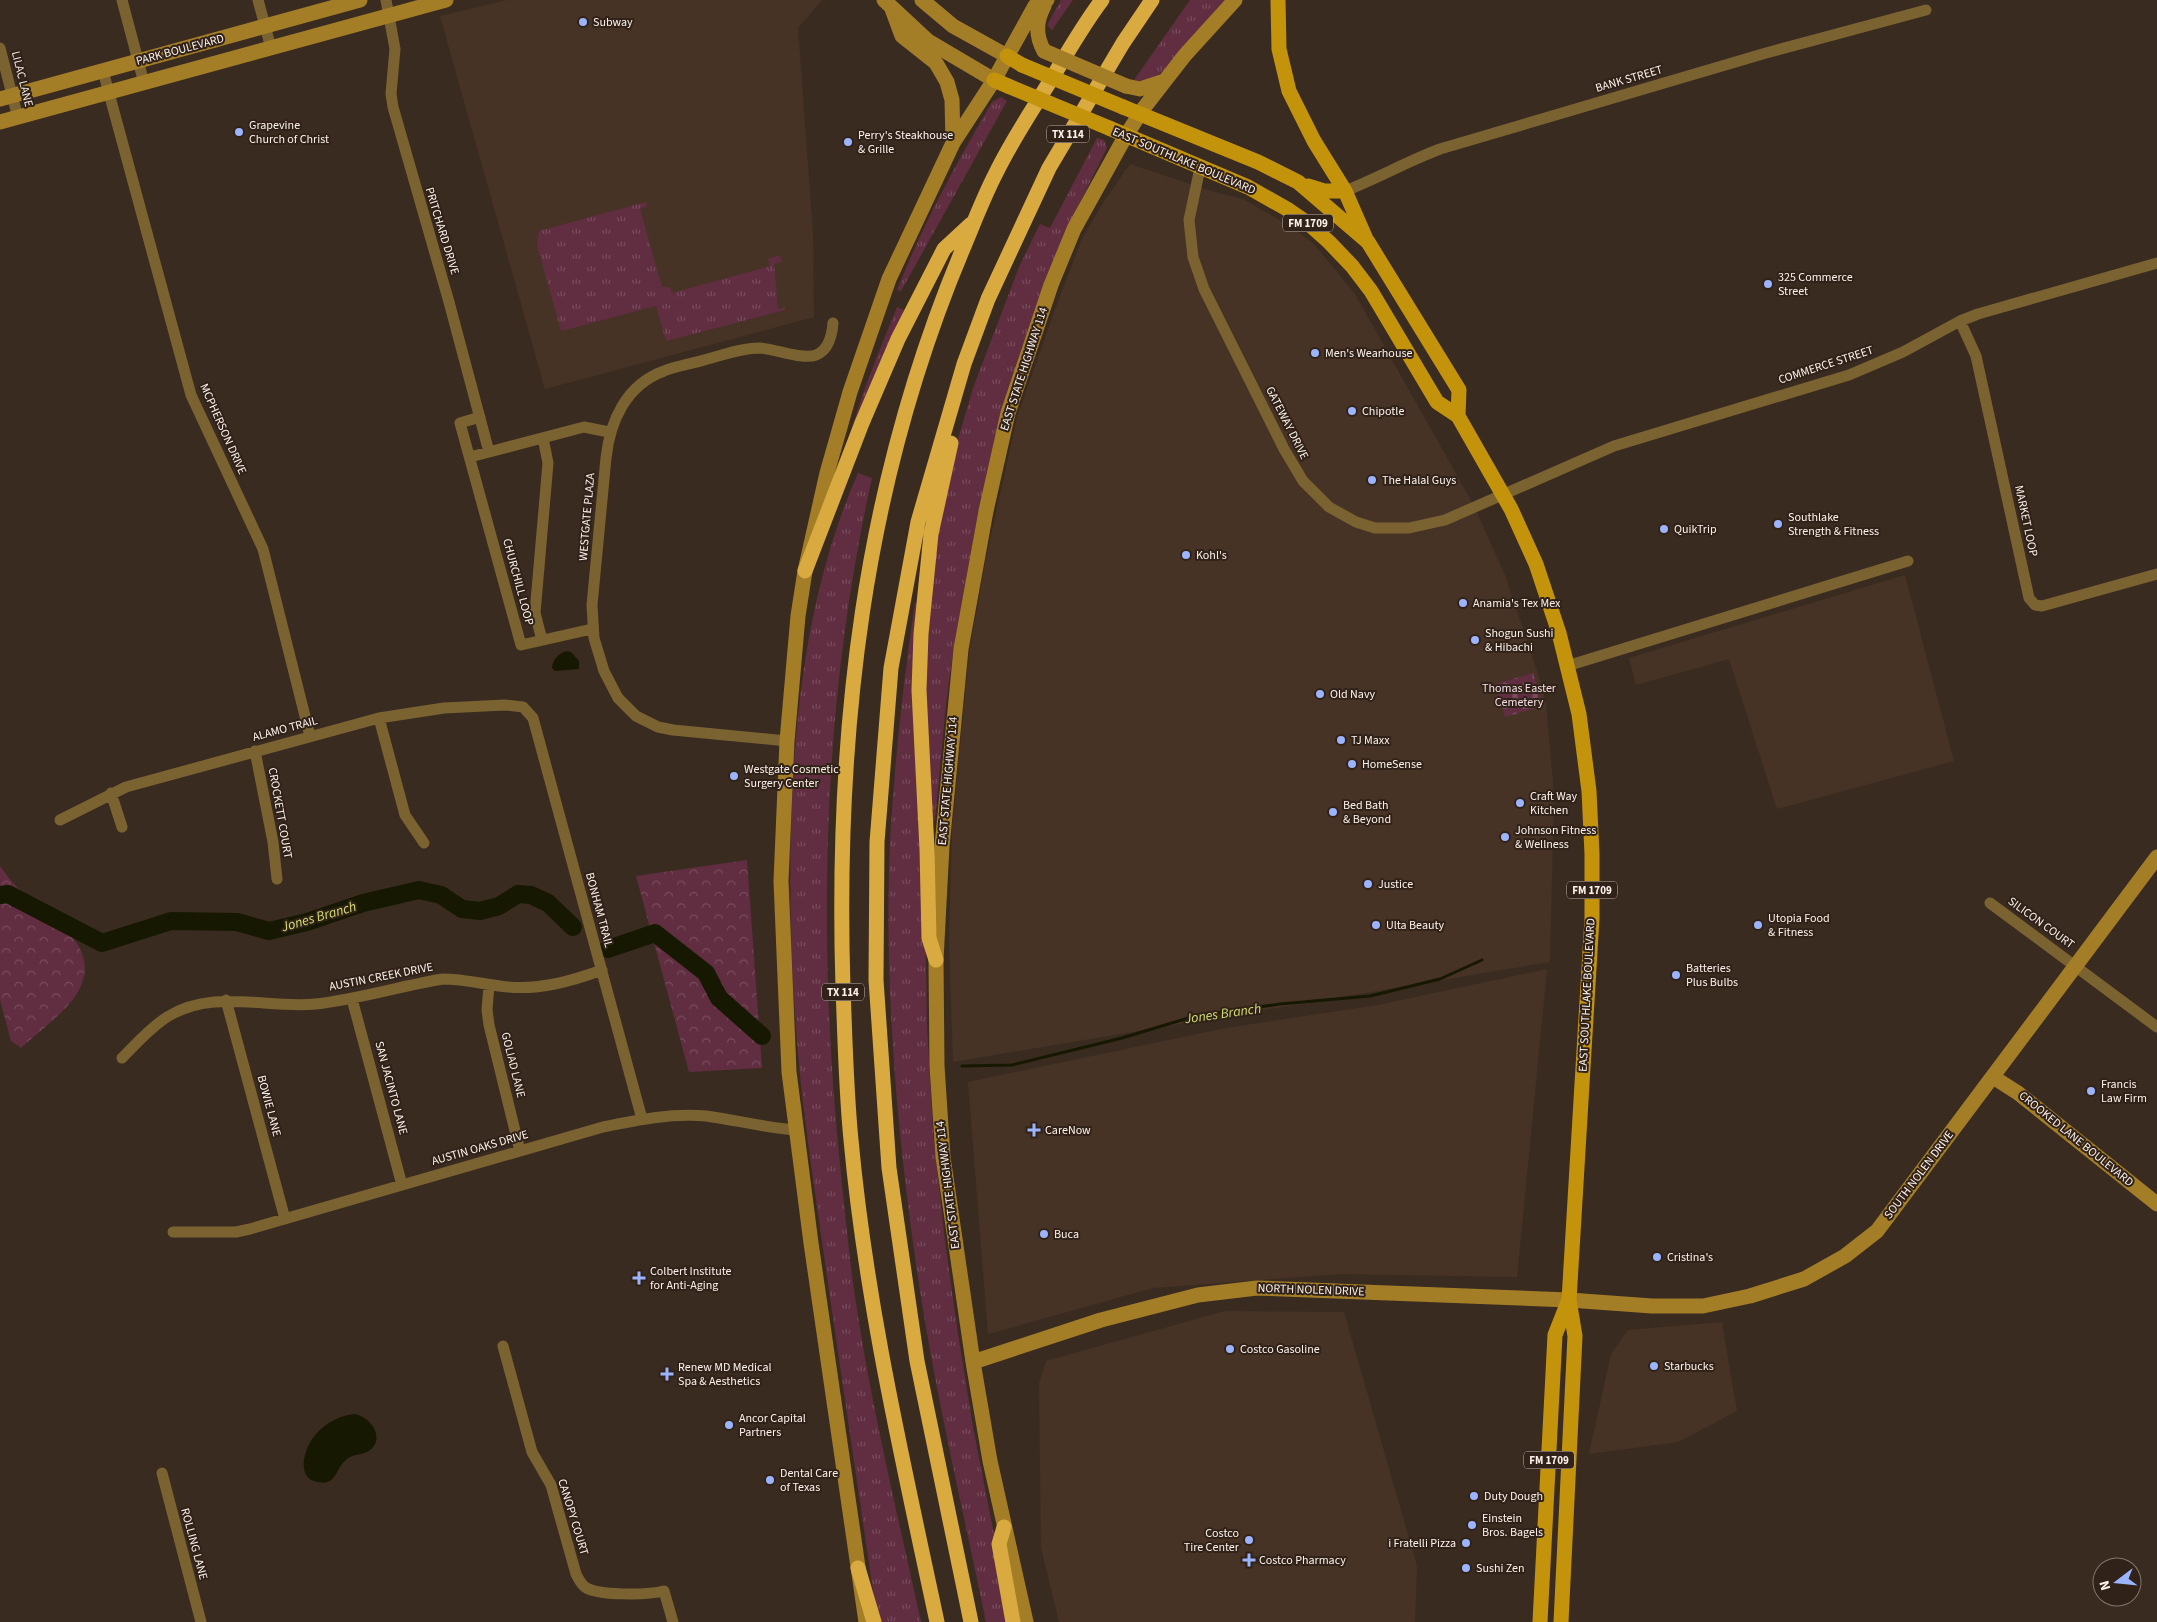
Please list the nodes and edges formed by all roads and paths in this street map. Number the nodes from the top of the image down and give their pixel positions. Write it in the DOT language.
graph roads {
  1 [pos="122,0"];
  2 [pos="258,0"];
  3 [pos="360,0"];
  4 [pos="386,0"];
  5 [pos="446,0"];
  6 [pos="922,0"];
  7 [pos="1047,0"];
  8 [pos="1102,0"];
  9 [pos="1152,0"];
  10 [pos="1235,0"];
  11 [pos="1278,0"];
  12 [pos="888,4"];
  13 [pos="1926,10"];
  14 [pos="388,15"];
  15 [pos="265,26"];
  16 [pos="0,48"];
  17 [pos="271,48"];
  18 [pos="1007,56"];
  19 [pos="138,61"];
  20 [pos="104,71"];
  21 [pos="1164,81"];
  22 [pos="144,83"];
  23 [pos="1001,83"];
  24 [pos="110,92"];
  25 [pos="6,98"];
  26 [pos="1139,115"];
  27 [pos="18,118"];
  28 [pos="0,122"];
  29 [pos="1125,137"];
  30 [pos="953,143"];
  31 [pos="1200,168"];
  32 [pos="1298,182"];
  33 [pos="1345,191"];
  34 [pos="975,219"];
  35 [pos="1368,242"];
  36 [pos="2157,263"];
  37 [pos="988,299"];
  38 [pos="1960,320"];
  39 [pos="833,323"];
  40 [pos="1458,416"];
  41 [pos="480,417"];
  42 [pos="609,432"];
  43 [pos="543,438"];
  44 [pos="489,452"];
  45 [pos="470,457"];
  46 [pos="1502,494"];
  47 [pos="1908,561"];
  48 [pos="805,571"];
  49 [pos="2157,574"];
  50 [pos="592,629"];
  51 [pos="542,640"];
  52 [pos="1567,666"];
  53 [pos="527,709"];
  54 [pos="379,718"];
  55 [pos="310,736"];
  56 [pos="787,740"];
  57 [pos="255,751"];
  58 [pos="111,793"];
  59 [pos="60,820"];
  60 [pos="122,827"];
  61 [pos="424,843"];
  62 [pos="2157,857"];
  63 [pos="277,879"];
  64 [pos="1990,903"];
  65 [pos="936,960"];
  66 [pos="2075,964"];
  67 [pos="602,970"];
  68 [pos="489,985"];
  69 [pos="352,999"];
  70 [pos="226,1000"];
  71 [pos="2157,1027"];
  72 [pos="122,1058"];
  73 [pos="1993,1077"];
  74 [pos="642,1119"];
  75 [pos="796,1130"];
  76 [pos="520,1151"];
  77 [pos="402,1185"];
  78 [pos="2157,1204"];
  79 [pos="285,1219"];
  80 [pos="173,1232"];
  81 [pos="1569,1300"];
  82 [pos="503,1346"];
  83 [pos="973,1362"];
  84 [pos="162,1473"];
  85 [pos="1004,1527"];
  86 [pos="858,1568"];
  87 [pos="201,1622"];
  88 [pos="674,1622"];
  89 [pos="866,1622"];
  90 [pos="874,1622"];
  91 [pos="937,1622"];
  92 [pos="971,1622"];
  93 [pos="1013,1622"];
  94 [pos="1026,1622"];
  95 [pos="1540,1622"];
  96 [pos="1561,1622"];
  1 -- 19 [label="street"];
  2 -- 15 [label="street"];
  3 -- 15 [label="main road, PARK BOULEVARD"];
  4 -- 14 [label="street, PRITCHARD DRIVE"];
  5 -- 14 [label="main road, PARK BOULEVARD"];
  6 -- 18 [label="main road"];
  7 -- 18 [label="main road"];
  7 -- 21 [label="main road, bridge"];
  8 -- 34 [label="highway, TX 114"];
  9 -- 37 [label="highway, TX 114"];
  10 -- 21 [label="main road, EAST STATE HIGHWAY 114"];
  11 -- 33 [label="main road"];
  12 -- 23 [label="main road"];
  12 -- 30 [label="main road"];
  13 -- 33 [label="street, BANK STREET"];
  14 -- 17 [label="main road, PARK BOULEVARD"];
  14 -- 41 [label="street, PRITCHARD DRIVE"];
  15 -- 17 [label="street"];
  15 -- 19 [label="main road, PARK BOULEVARD"];
  16 -- 25 [label="street, LILAC LANE"];
  17 -- 22 [label="main road, PARK BOULEVARD"];
  18 -- 23 [label="main road"];
  18 -- 26 [label="main road, FM 1709, bridge"];
  19 -- 20 [label="main road, PARK BOULEVARD"];
  19 -- 22 [label="street"];
  20 -- 24 [label="street, MCPHERSON DRIVE"];
  20 -- 25 [label="main road, PARK BOULEVARD"];
  21 -- 26 [label="main road, EAST STATE HIGHWAY 114"];
  22 -- 24 [label="main road, PARK BOULEVARD"];
  23 -- 29 [label="main road, EAST SOUTHLAKE BOULEVARD / FM 1709, bridge"];
  23 -- 30 [label="main road"];
  24 -- 27 [label="main road, PARK BOULEVARD"];
  24 -- 55 [label="street, MCPHERSON DRIVE"];
  25 -- 27 [label="street, LILAC LANE"];
  26 -- 29 [label="main road, EAST STATE HIGHWAY 114"];
  26 -- 32 [label="main road, EAST SOUTHLAKE BOULEVARD / FM 1709"];
  27 -- 28 [label="main road, PARK BOULEVARD"];
  29 -- 31 [label="main road, EAST SOUTHLAKE BOULEVARD / FM 1709"];
  29 -- 65 [label="main road, EAST STATE HIGHWAY 114"];
  30 -- 48 [label="main road"];
  31 -- 40 [label="main road, EAST SOUTHLAKE BOULEVARD / FM 1709"];
  31 -- 46 [label="street, GATEWAY DRIVE"];
  32 -- 33 [label="main road"];
  32 -- 35 [label="main road, EAST SOUTHLAKE BOULEVARD / FM 1709"];
  33 -- 35 [label="main road"];
  34 -- 48 [label="highway"];
  34 -- 91 [label="highway, TX 114"];
  35 -- 40 [label="main road, EAST SOUTHLAKE BOULEVARD / FM 1709"];
  36 -- 38 [label="street, COMMERCE STREET"];
  37 -- 65 [label="highway"];
  37 -- 92 [label="highway, TX 114"];
  38 -- 46 [label="street, COMMERCE STREET"];
  38 -- 49 [label="street, MARKET LOOP"];
  39 -- 42 [label="street, WESTGATE PLAZA"];
  40 -- 46 [label="main road, EAST SOUTHLAKE BOULEVARD / FM 1709"];
  41 -- 44 [label="street, PRITCHARD DRIVE"];
  41 -- 45 [label="street, CHURCHILL LOOP"];
  42 -- 43 [label="street"];
  42 -- 50 [label="street, WESTGATE PLAZA"];
  43 -- 44 [label="street"];
  43 -- 51 [label="street"];
  44 -- 45 [label="street"];
  45 -- 51 [label="street, CHURCHILL LOOP"];
  46 -- 52 [label="main road, EAST SOUTHLAKE BOULEVARD / FM 1709"];
  47 -- 52 [label="street"];
  48 -- 56 [label="main road"];
  50 -- 51 [label="street, CHURCHILL LOOP"];
  50 -- 56 [label="street, WESTGATE PLAZA"];
  52 -- 81 [label="main road, EAST SOUTHLAKE BOULEVARD / FM 1709"];
  53 -- 54 [label="street, ALAMO TRAIL"];
  53 -- 67 [label="street, BONHAM TRAIL"];
  54 -- 55 [label="street, ALAMO TRAIL"];
  54 -- 61 [label="street"];
  55 -- 57 [label="street, ALAMO TRAIL"];
  56 -- 75 [label="main road"];
  57 -- 58 [label="street, ALAMO TRAIL"];
  57 -- 63 [label="street, CROCKETT COURT"];
  58 -- 59 [label="street, ALAMO TRAIL"];
  58 -- 60 [label="street"];
  62 -- 66 [label="main road, SOUTH NOLEN DRIVE"];
  64 -- 66 [label="street, SILICON COURT"];
  65 -- 83 [label="main road, EAST STATE HIGHWAY 114"];
  66 -- 71 [label="street, SILICON COURT"];
  66 -- 73 [label="main road, SOUTH NOLEN DRIVE"];
  67 -- 68 [label="street, AUSTIN CREEK DRIVE"];
  67 -- 74 [label="street, BONHAM TRAIL"];
  68 -- 69 [label="street, AUSTIN CREEK DRIVE"];
  68 -- 76 [label="street, GOLIAD LANE"];
  69 -- 70 [label="street, AUSTIN CREEK DRIVE"];
  69 -- 77 [label="street, SAN JACINTO LANE"];
  70 -- 72 [label="street, AUSTIN CREEK DRIVE"];
  70 -- 79 [label="street, BOWIE LANE"];
  73 -- 78 [label="main road, CROOKED LANE BOULEVARD"];
  73 -- 81 [label="main road, SOUTH NOLEN DRIVE"];
  74 -- 75 [label="street, AUSTIN OAKS DRIVE"];
  74 -- 76 [label="street, AUSTIN OAKS DRIVE"];
  75 -- 86 [label="main road"];
  76 -- 77 [label="street, AUSTIN OAKS DRIVE"];
  77 -- 79 [label="street, AUSTIN OAKS DRIVE"];
  79 -- 80 [label="street, AUSTIN OAKS DRIVE"];
  81 -- 83 [label="main road, NORTH NOLEN DRIVE"];
  81 -- 95 [label="main road, EAST SOUTHLAKE BOULEVARD / FM 1709"];
  81 -- 96 [label="main road, EAST SOUTHLAKE BOULEVARD / FM 1709"];
  82 -- 88 [label="street, CANOPY COURT"];
  83 -- 85 [label="main road, EAST STATE HIGHWAY 114"];
  84 -- 87 [label="street, ROLLING LANE"];
  85 -- 93 [label="highway"];
  85 -- 94 [label="main road, EAST STATE HIGHWAY 114"];
  86 -- 89 [label="main road"];
  86 -- 90 [label="highway"];
}
